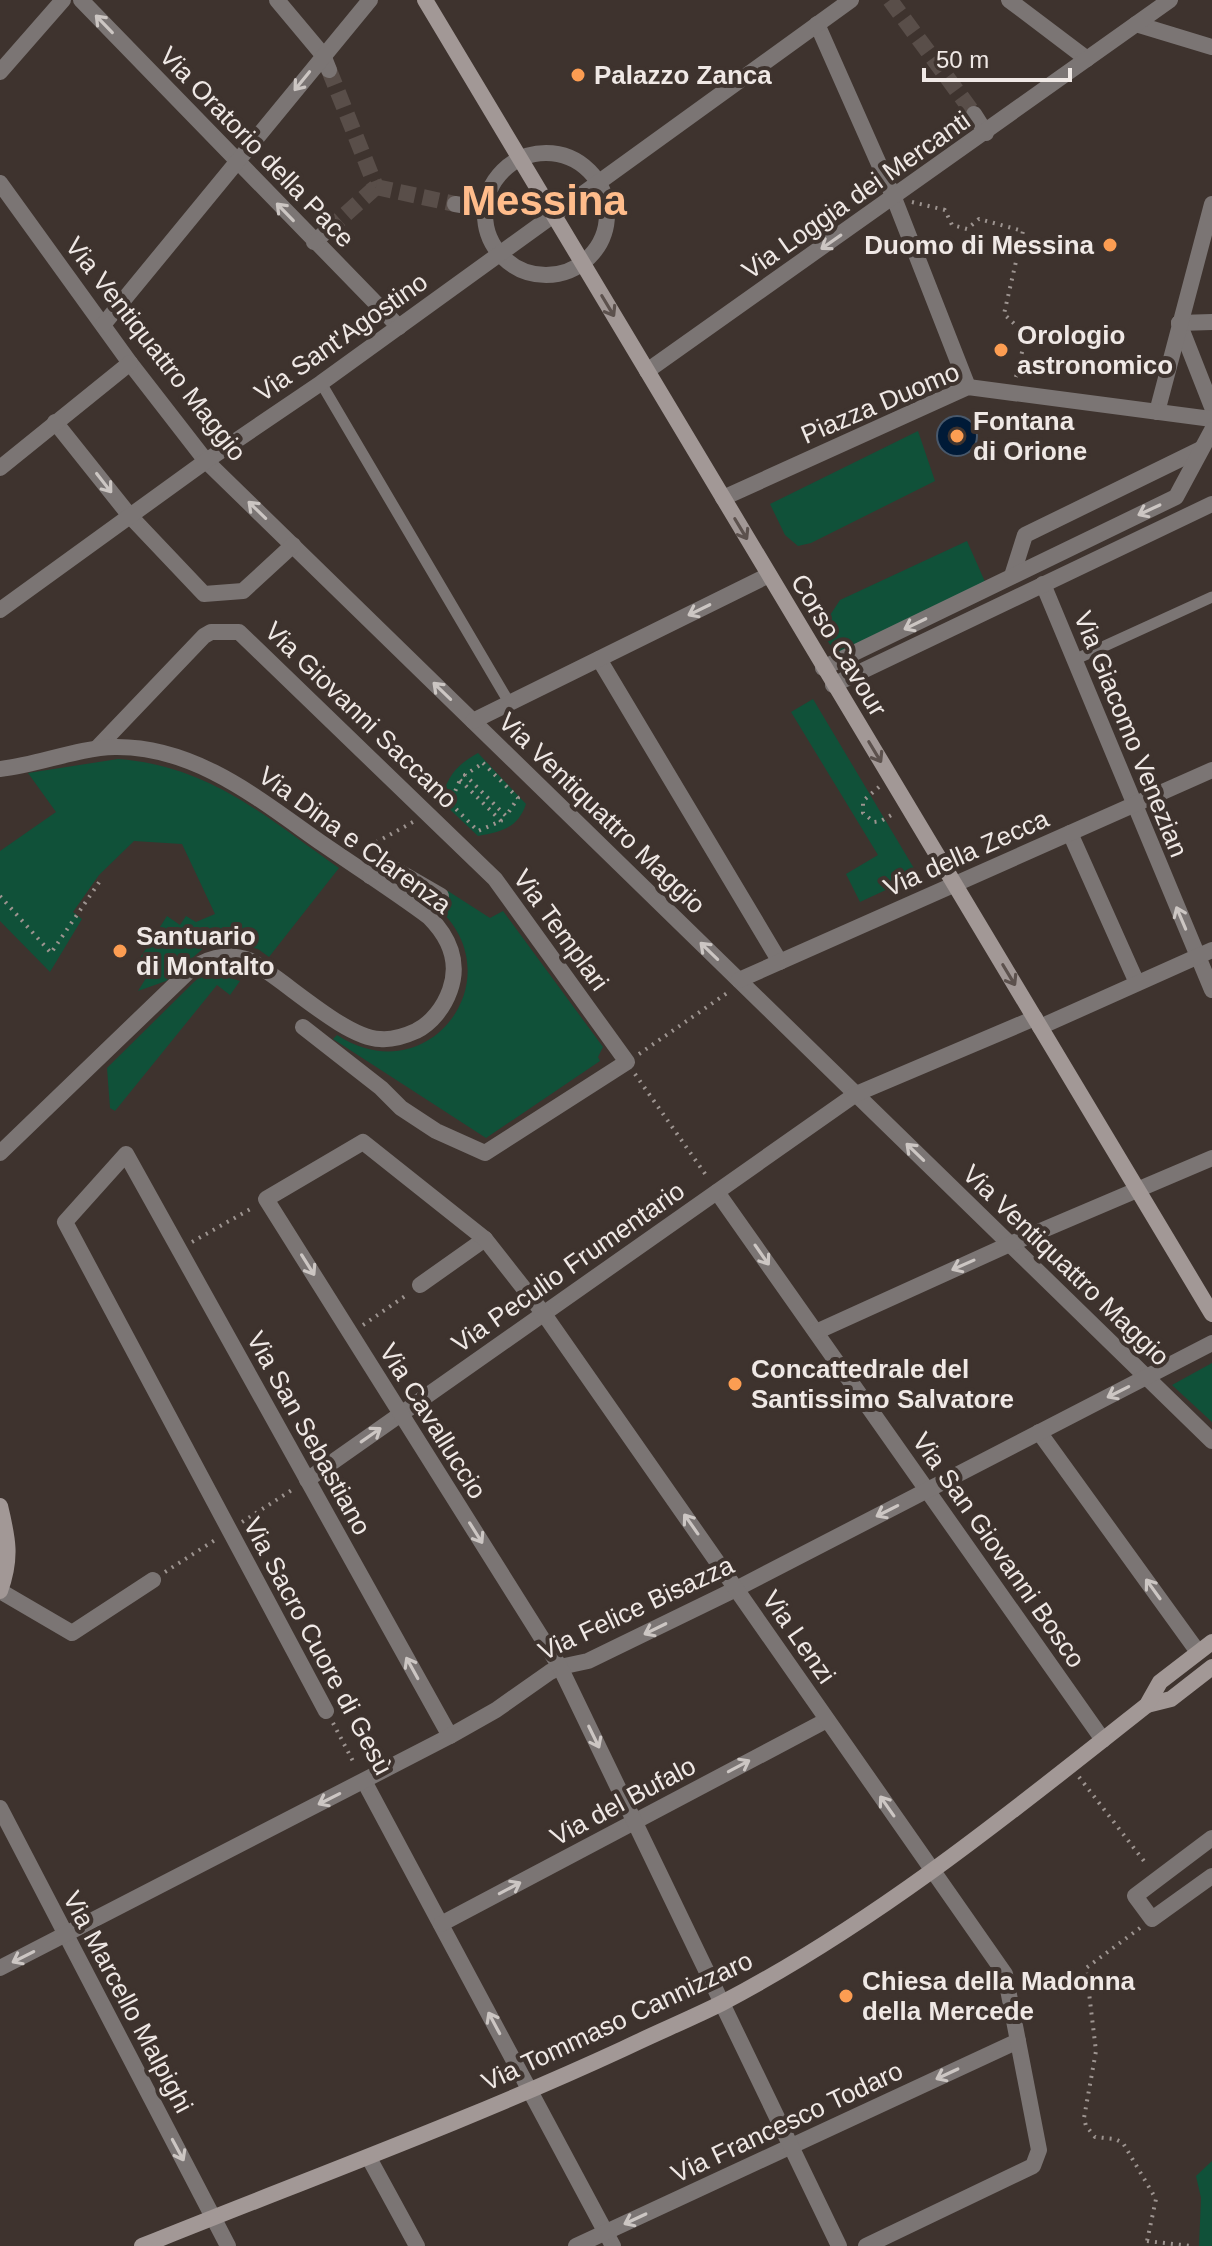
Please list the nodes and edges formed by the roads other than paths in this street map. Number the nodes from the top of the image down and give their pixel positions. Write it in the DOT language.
graph roads {
  1 [pos="63,0"];
  2 [pos="81,0"];
  3 [pos="277,0"];
  4 [pos="370,0"];
  5 [pos="425,0"];
  6 [pos="851,0"];
  7 [pos="1009,0"];
  8 [pos="1170,0"];
  9 [pos="817,24"];
  10 [pos="1136,24"];
  11 [pos="1212,47"];
  12 [pos="1087,59"];
  13 [pos="326,63"];
  14 [pos="0,72"];
  15 [pos="974,114"];
  16 [pos="986,133"];
  17 [pos="520,158"];
  18 [pos="236,161"];
  19 [pos="598,181"];
  20 [pos="0,183"];
  21 [pos="894,198"];
  22 [pos="455,204"];
  23 [pos="1212,204"];
  24 [pos="485,209"];
  25 [pos="553,215"];
  26 [pos="328,230"];
  27 [pos="314,242"];
  28 [pos="499,253"];
  29 [pos="582,263"];
  30 [pos="1212,322"];
  31 [pos="1179,323"];
  32 [pos="103,325"];
  33 [pos="399,327"];
  34 [pos="130,363"];
  35 [pos="647,371"];
  36 [pos="321,383"];
  37 [pos="968,387"];
  38 [pos="1212,407"];
  39 [pos="1157,412"];
  40 [pos="1212,419"];
  41 [pos="55,422"];
  42 [pos="1212,430"];
  43 [pos="1201,449"];
  44 [pos="206,461"];
  45 [pos="0,468"];
  46 [pos="723,498"];
  47 [pos="1212,504"];
  48 [pos="130,516"];
  49 [pos="293,545"];
  50 [pos="769,575"];
  51 [pos="1012,576"];
  52 [pos="1043,584"];
  53 [pos="1212,597"];
  54 [pos="0,610"];
  55 [pos="599,659"];
  56 [pos="1074,660"];
  57 [pos="823,668"];
  58 [pos="833,685"];
  59 [pos="510,704"];
  60 [pos="473,721"];
  61 [pos="97,748"];
  62 [pos="0,769"];
  63 [pos="1212,770"];
  64 [pos="1134,805"];
  65 [pos="449,832"];
  66 [pos="1070,833"];
  67 [pos="370,876"];
  68 [pos="954,884"];
  69 [pos="441,896"];
  70 [pos="1205,953"];
  71 [pos="780,962"];
  72 [pos="739,980"];
  73 [pos="1137,983"];
  74 [pos="1212,990"];
  75 [pos="1037,1022"];
  76 [pos="303,1027"];
  77 [pos="856,1094"];
  78 [pos="0,1153"];
  79 [pos="126,1154"];
  80 [pos="1212,1158"];
  81 [pos="1138,1191"];
  82 [pos="717,1192"];
  83 [pos="266,1199"];
  84 [pos="485,1239"];
  85 [pos="1010,1244"];
  86 [pos="420,1285"];
  87 [pos="544,1314"];
  88 [pos="1212,1314"];
  89 [pos="816,1332"];
  90 [pos="1212,1343"];
  91 [pos="1147,1377"];
  92 [pos="401,1414"];
  93 [pos="1039,1432"];
  94 [pos="1212,1441"];
  95 [pos="307,1480"];
  96 [pos="927,1490"];
  97 [pos="0,1506"];
  98 [pos="153,1580"];
  99 [pos="736,1589"];
  100 [pos="0,1591"];
  101 [pos="1205,1647"];
  102 [pos="560,1667"];
  103 [pos="1212,1667"];
  104 [pos="1147,1705"];
  105 [pos="326,1711"];
  106 [pos="827,1720"];
  107 [pos="450,1736"];
  108 [pos="1103,1740"];
  109 [pos="364,1781"];
  110 [pos="0,1808"];
  111 [pos="635,1822"];
  112 [pos="1212,1838"];
  113 [pos="932,1870"];
  114 [pos="1212,1876"];
  115 [pos="441,1924"];
  116 [pos="66,1934"];
  117 [pos="0,1968"];
  118 [pos="722,2003"];
  119 [pos="1018,2041"];
  120 [pos="530,2091"];
  121 [pos="791,2146"];
  122 [pos="369,2158"];
  123 [pos="213,2217"];
  124 [pos="610,2239"];
  125 [pos="142,2246"];
  126 [pos="228,2246"];
  127 [pos="417,2246"];
  128 [pos="576,2246"];
  129 [pos="839,2246"];
  130 [pos="866,2246"];
  1 -- 14 [label="street"];
  18 -- 2 [label="street, Via Oratorio della Pace, one-way"];
  3 -- 13 [label="street"];
  4 -- 13 [label="street"];
  5 -- 17 [label="main road, Corso Cavour"];
  6 -- 9 [label="street, Via Sant'Agostino"];
  7 -- 12 [label="street"];
  8 -- 10 [label="street, Via Loggia dei Mercanti"];
  9 -- 19 [label="street, Via Sant'Agostino"];
  9 -- 21 [label="street"];
  10 -- 11 [label="street"];
  10 -- 12 [label="street, Via Loggia dei Mercanti"];
  12 -- 16 [label="street, Via Loggia dei Mercanti"];
  13 -- 18 [label="street, one-way"];
  15 -- 16 [label="street"];
  16 -- 21 [label="street, Via Loggia dei Mercanti"];
  17 -- 19 [label="street"];
  17 -- 24 [label="street"];
  17 -- 25 [label="main road, Corso Cavour"];
  27 -- 18 [label="street, Via Oratorio della Pace, one-way"];
  18 -- 32 [label="street"];
  19 -- 25 [label="street, Via Sant'Agostino"];
  19 -- 29 [label="street"];
  20 -- 32 [label="street, Via Ventiquattro Maggio"];
  21 -- 35 [label="street, Via Loggia dei Mercanti, one-way"];
  21 -- 37 [label="street"];
  22 -- 24 [label="street"];
  23 -- 31 [label="street"];
  24 -- 28 [label="street"];
  25 -- 28 [label="street, Via Sant'Agostino"];
  25 -- 29 [label="main road, Corso Cavour"];
  26 -- 27 [label="street"];
  27 -- 33 [label="street, Via Oratorio della Pace"];
  28 -- 29 [label="street"];
  28 -- 33 [label="street, Via Sant'Agostino"];
  29 -- 35 [label="main road, Corso Cavour, one-way"];
  30 -- 31 [label="street"];
  31 -- 38 [label="street"];
  31 -- 39 [label="street"];
  32 -- 34 [label="street, Via Ventiquattro Maggio"];
  33 -- 36 [label="street, Via Sant'Agostino"];
  34 -- 41 [label="street"];
  34 -- 44 [label="street, Via Ventiquattro Maggio"];
  35 -- 46 [label="main road, Corso Cavour"];
  36 -- 44 [label="street, Via Sant'Agostino"];
  36 -- 59 [label="lane"];
  37 -- 39 [label="street, Piazza Duomo"];
  37 -- 46 [label="street, Piazza Duomo"];
  39 -- 40 [label="street, Piazza Duomo"];
  41 -- 45 [label="street"];
  41 -- 48 [label="street, one-way"];
  42 -- 43 [label="street"];
  43 -- 51 [label="street, one-way"];
  43 -- 51 [label="street"];
  44 -- 48 [label="street, Via Sant'Agostino"];
  49 -- 44 [label="street, Via Ventiquattro Maggio, one-way"];
  46 -- 50 [label="main road, Corso Cavour, one-way"];
  47 -- 52 [label="street"];
  48 -- 49 [label="street"];
  48 -- 54 [label="street, Via Sant'Agostino"];
  60 -- 49 [label="street, Via Ventiquattro Maggio, one-way"];
  50 -- 55 [label="street, one-way"];
  50 -- 57 [label="main road, Corso Cavour"];
  51 -- 57 [label="street, one-way"];
  52 -- 56 [label="street, Via Giacomo Venezian"];
  52 -- 58 [label="street"];
  53 -- 56 [label="lane"];
  55 -- 59 [label="street"];
  55 -- 71 [label="street"];
  56 -- 64 [label="street, Via Giacomo Venezian"];
  57 -- 58 [label="main road, Corso Cavour"];
  58 -- 68 [label="main road, Corso Cavour, one-way"];
  59 -- 60 [label="street"];
  72 -- 60 [label="street, Via Ventiquattro Maggio, one-way"];
  61 -- 62 [label="street, Via Dina e Clarenza"];
  61 -- 65 [label="street, Via Giovanni Saccano"];
  61 -- 67 [label="street, Via Dina e Clarenza"];
  63 -- 64 [label="street, Via della Zecca"];
  64 -- 66 [label="street, Via della Zecca"];
  70 -- 64 [label="street, Via Giacomo Venezian, one-way"];
  65 -- 76 [label="street, Via Templari"];
  66 -- 68 [label="street, Via della Zecca"];
  66 -- 73 [label="street"];
  67 -- 69 [label="street"];
  67 -- 78 [label="street, Via Dina e Clarenza"];
  68 -- 71 [label="street, Via della Zecca"];
  68 -- 75 [label="main road, Corso Cavour, one-way"];
  70 -- 73 [label="street, Via Peculio Frumentario"];
  70 -- 74 [label="street, Via Giacomo Venezian"];
  71 -- 72 [label="street, Via della Zecca"];
  72 -- 77 [label="street, Via Ventiquattro Maggio"];
  73 -- 75 [label="street, Via Peculio Frumentario"];
  75 -- 77 [label="street, Via Peculio Frumentario"];
  75 -- 81 [label="main road, Corso Cavour"];
  77 -- 82 [label="street, Via Peculio Frumentario"];
  85 -- 77 [label="street, Via Ventiquattro Maggio, one-way"];
  79 -- 95 [label="street, Via San Sebastiano"];
  79 -- 105 [label="street, Via Sacro Cuore di Gesù"];
  80 -- 81 [label="street"];
  81 -- 85 [label="street"];
  81 -- 88 [label="main road, Corso Cavour"];
  82 -- 87 [label="street, Via Peculio Frumentario"];
  82 -- 89 [label="street, Via San Giovanni Bosco, one-way"];
  83 -- 84 [label="street, Via Lenzi"];
  83 -- 92 [label="street, Via Cavalluccio, one-way"];
  84 -- 86 [label="street"];
  84 -- 87 [label="street, Via Lenzi"];
  85 -- 89 [label="street, one-way"];
  85 -- 91 [label="street, Via Ventiquattro Maggio"];
  87 -- 92 [label="street, Via Peculio Frumentario"];
  99 -- 87 [label="street, Via Lenzi, one-way"];
  89 -- 96 [label="street, Via San Giovanni Bosco"];
  90 -- 91 [label="street, Via Felice Bisazza"];
  91 -- 93 [label="street, Via Felice Bisazza, one-way"];
  91 -- 94 [label="street, Via Ventiquattro Maggio"];
  95 -- 92 [label="street, Via Peculio Frumentario, one-way"];
  92 -- 102 [label="street, Via Cavalluccio, one-way"];
  93 -- 96 [label="street, Via Felice Bisazza"];
  101 -- 93 [label="street, one-way"];
  107 -- 95 [label="street, Via San Sebastiano, one-way"];
  96 -- 99 [label="street, Via Felice Bisazza, one-way"];
  96 -- 108 [label="street, Via San Giovanni Bosco"];
  97 -- 100 [label="main road"];
  98 -- 100 [label="street"];
  99 -- 102 [label="street, Via Felice Bisazza, one-way"];
  99 -- 106 [label="street, Via Lenzi"];
  101 -- 104 [label="main road, Via Tommaso Cannizzaro"];
  102 -- 107 [label="street, Via Felice Bisazza"];
  102 -- 111 [label="street, Via Cavalluccio, one-way"];
  103 -- 104 [label="main road, Via Tommaso Cannizzaro"];
  104 -- 108 [label="main road, Via Tommaso Cannizzaro"];
  111 -- 106 [label="street, Via del Bufalo, one-way"];
  113 -- 106 [label="street, Via Lenzi, one-way"];
  107 -- 109 [label="street, Via Felice Bisazza"];
  108 -- 113 [label="main road, Via Tommaso Cannizzaro"];
  109 -- 115 [label="street, Via Sacro Cuore di Gesù"];
  109 -- 116 [label="street, Via Felice Bisazza, one-way"];
  110 -- 116 [label="street, Via Marcello Malpighi"];
  115 -- 111 [label="street, Via del Bufalo, one-way"];
  111 -- 118 [label="street, Via Cavalluccio"];
  112 -- 114 [label="street"];
  113 -- 118 [label="main road, Via Tommaso Cannizzaro"];
  113 -- 119 [label="street, Via Lenzi"];
  120 -- 115 [label="street, Via Sacro Cuore di Gesù, one-way"];
  116 -- 117 [label="street, Via Felice Bisazza, one-way"];
  116 -- 123 [label="street, Via Marcello Malpighi, one-way"];
  118 -- 120 [label="main road, Via Tommaso Cannizzaro"];
  118 -- 121 [label="street, Via Cavalluccio"];
  119 -- 121 [label="street, Via Francesco Todaro, one-way"];
  119 -- 130 [label="street"];
  120 -- 122 [label="main road, Via Tommaso Cannizzaro"];
  120 -- 124 [label="street, Via Sacro Cuore di Gesù"];
  121 -- 124 [label="street, Via Francesco Todaro, one-way"];
  121 -- 129 [label="street, Via Cavalluccio"];
  122 -- 123 [label="main road, Via Tommaso Cannizzaro"];
  122 -- 127 [label="street"];
  123 -- 125 [label="main road, Via Tommaso Cannizzaro"];
  123 -- 126 [label="street, Via Marcello Malpighi"];
  124 -- 128 [label="street, Via Francesco Todaro"];
}
